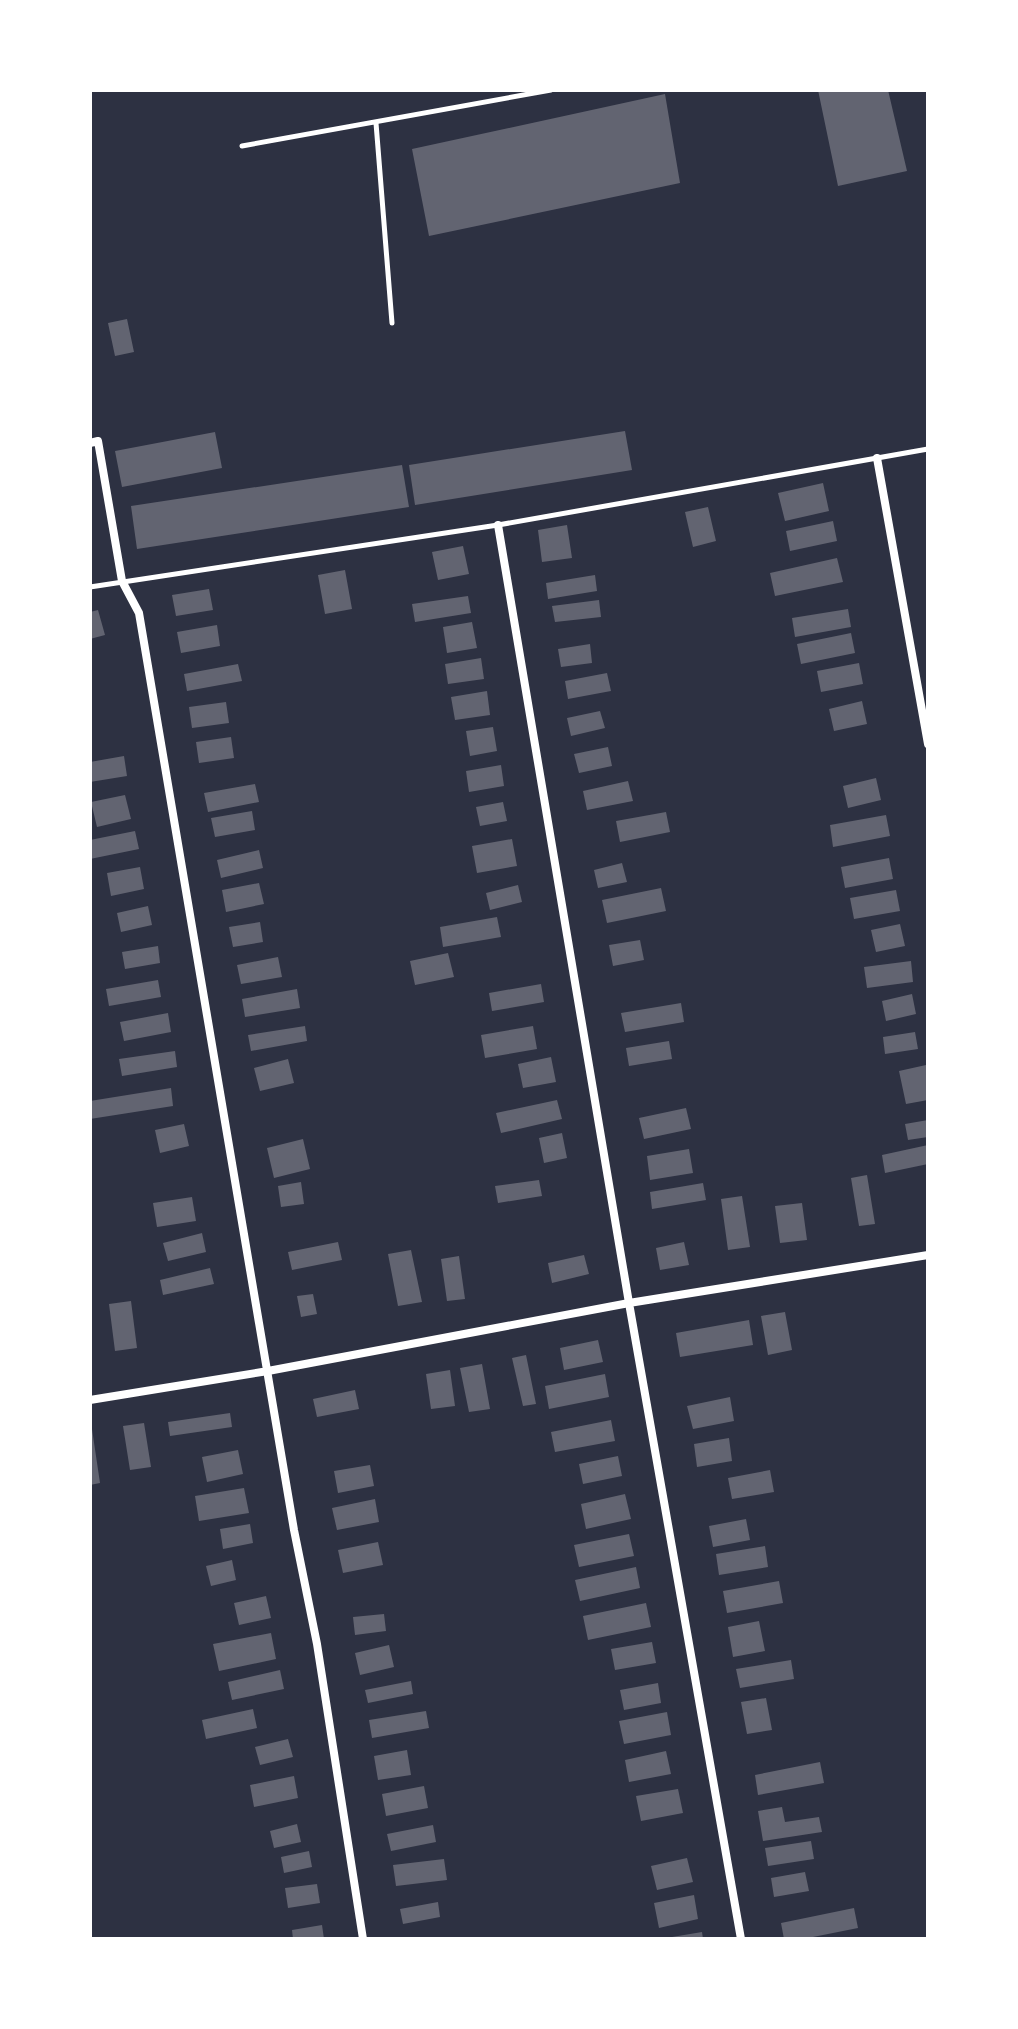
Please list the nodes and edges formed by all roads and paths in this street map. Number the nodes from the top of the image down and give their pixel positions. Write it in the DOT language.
graph roads {
  1 [pos="551,90"];
  2 [pos="376,123"];
  3 [pos="242,146"];
  4 [pos="392,323"];
  5 [pos="90,443"];
  6 [pos="928,449"];
  7 [pos="877,458"];
  8 [pos="498,525"];
  9 [pos="122,581"];
  10 [pos="90,587"];
  11 [pos="928,744"];
  12 [pos="928,1255"];
  13 [pos="629,1303"];
  14 [pos="268,1371"];
  15 [pos="90,1400"];
  16 [pos="363,1939"];
  17 [pos="741,1939"];
  1 -- 2 [label="lane"];
  2 -- 3 [label="lane"];
  2 -- 4 [label="lane"];
  5 -- 9 [label="street"];
  6 -- 7 [label="lane"];
  7 -- 8 [label="lane"];
  7 -- 11 [label="street"];
  8 -- 9 [label="lane"];
  8 -- 13 [label="street"];
  9 -- 10 [label="lane"];
  9 -- 14 [label="street"];
  12 -- 13 [label="street"];
  13 -- 14 [label="street"];
  13 -- 17 [label="street"];
  14 -- 15 [label="street"];
  14 -- 16 [label="street"];
}
